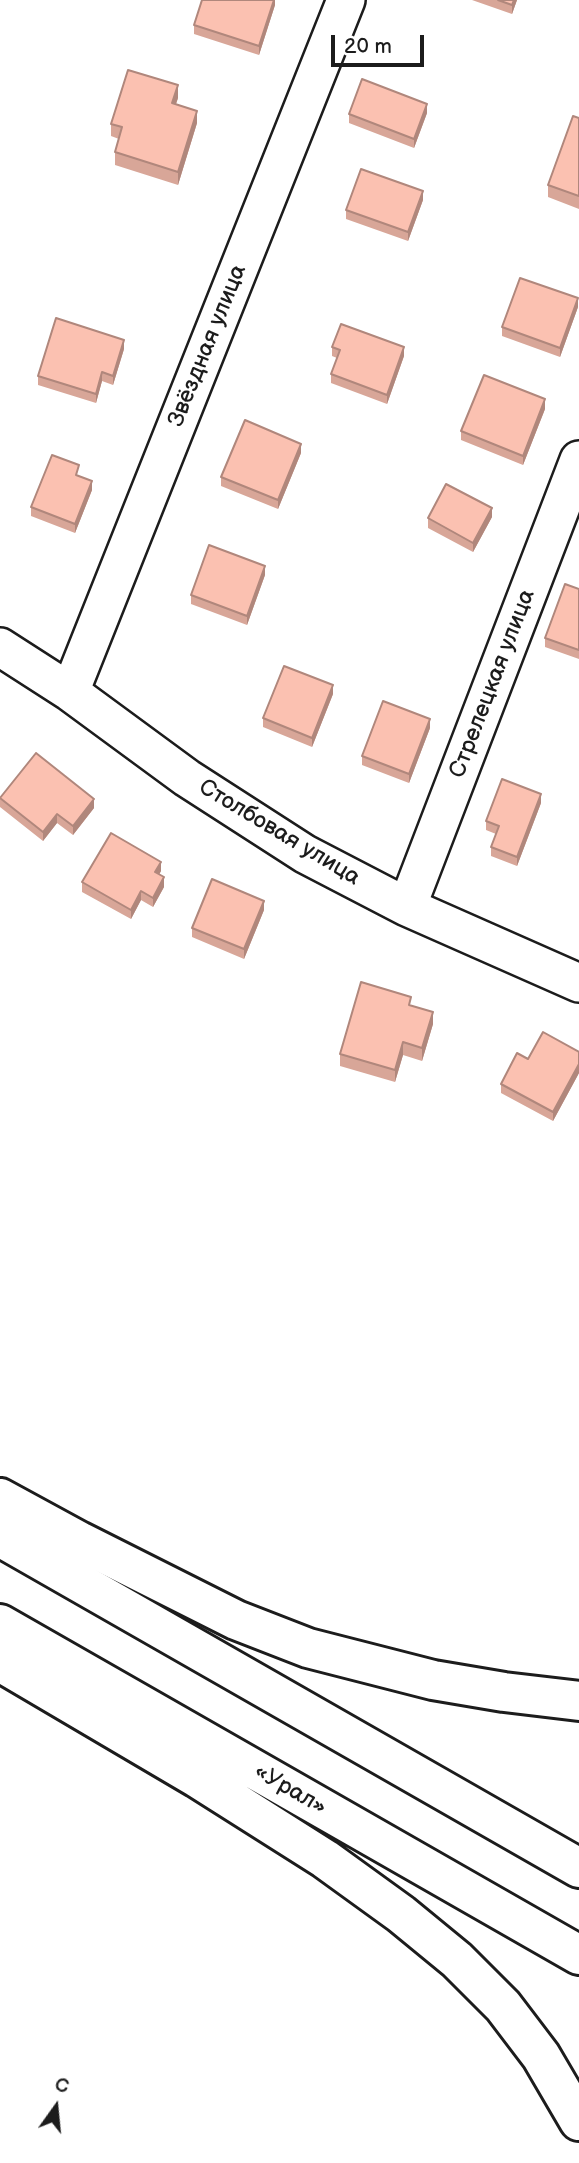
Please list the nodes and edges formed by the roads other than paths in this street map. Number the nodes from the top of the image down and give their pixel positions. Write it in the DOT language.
graph roads {
  1 [pos="346,0"];
  2 [pos="579,460"];
  3 [pos="0,647"];
  4 [pos="70,692"];
  5 [pos="407,907"];
  6 [pos="579,983"];
  7 [pos="0,1498"];
  8 [pos="0,1537"];
  9 [pos="0,1624"];
  10 [pos="0,1662"];
  11 [pos="579,1701"];
  12 [pos="579,1868"];
  13 [pos="579,1955"];
  14 [pos="579,2121"];
  1 -- 4 [label="street, Звёздная улица"];
  2 -- 5 [label="street, Стрелецкая улица"];
  3 -- 4 [label="street, Столбовая улица"];
  4 -- 5 [label="street, Столбовая улица"];
  5 -- 6 [label="street, Столбовая улица"];
  7 -- 11 [label="main road"];
  8 -- 12 [label="main road"];
  9 -- 13 [label="main road, «Урал»"];
  10 -- 14 [label="main road"];
}
